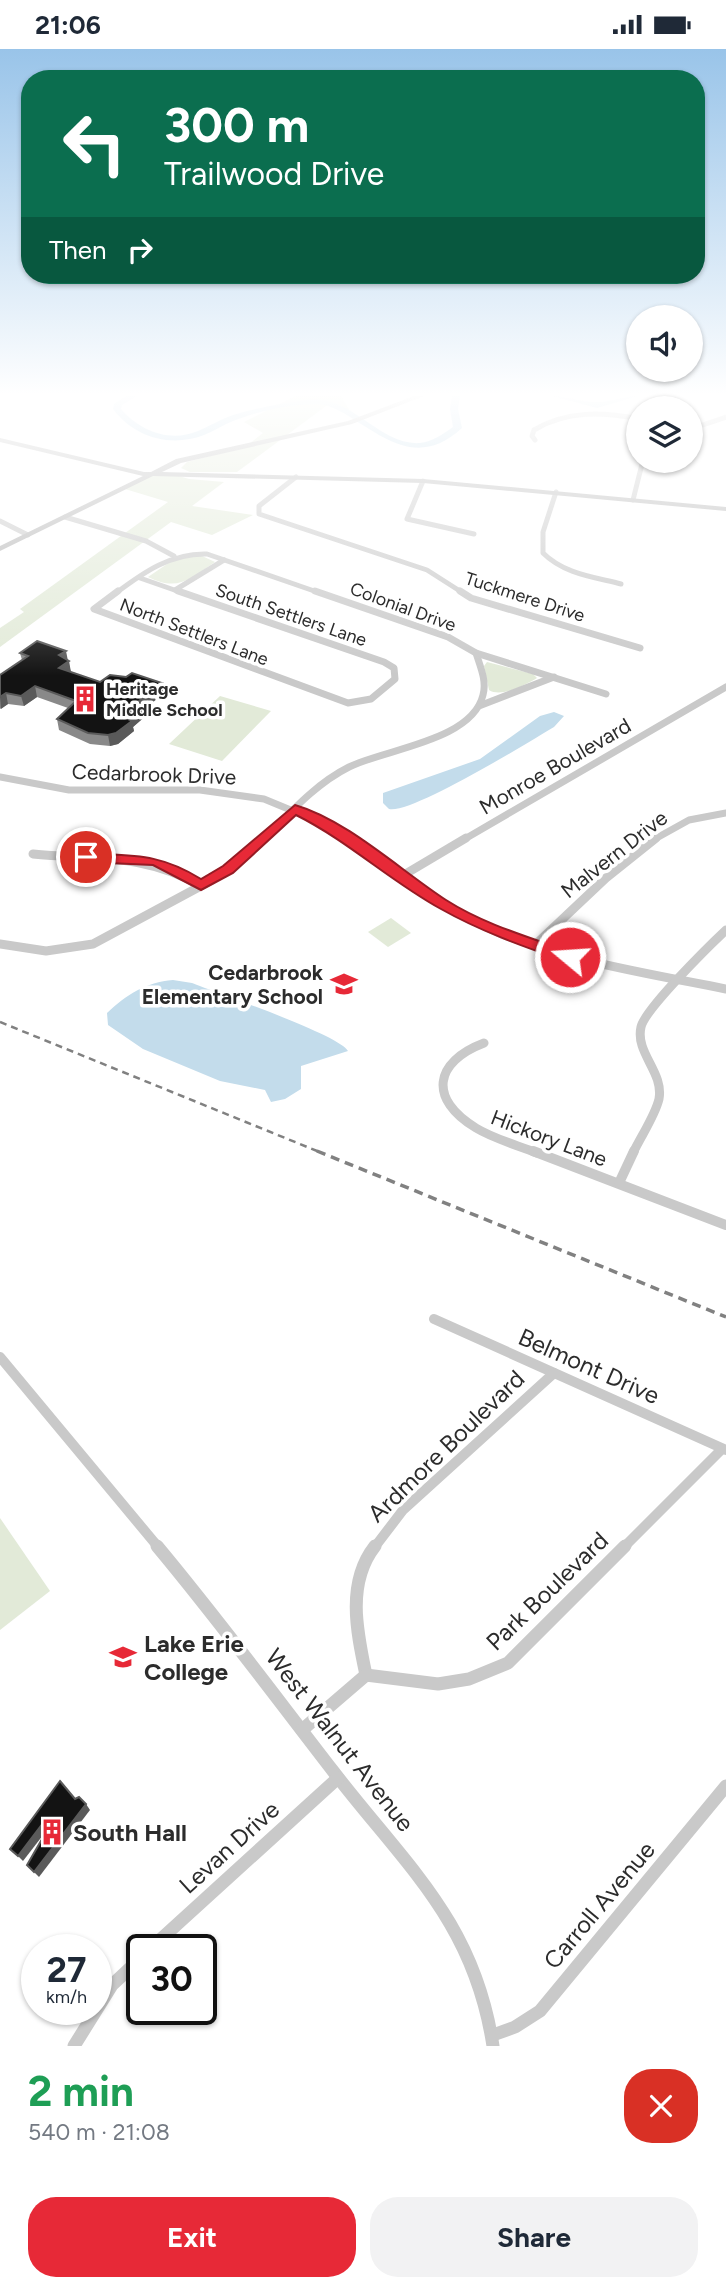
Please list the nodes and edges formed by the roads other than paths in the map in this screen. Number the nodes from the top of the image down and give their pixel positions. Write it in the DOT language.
graph roads {
  1 [pos="122,489"];
  2 [pos="280,489"];
  3 [pos="420,489"];
  4 [pos="522,489"];
  5 [pos="636,489"];
  6 [pos="556,492"];
  7 [pos="633,501"];
  8 [pos="726,509"];
  9 [pos="68,516"];
  10 [pos="0,521"];
  11 [pos="474,534"];
  12 [pos="28,535"];
  13 [pos="0,549"];
  14 [pos="174,557"];
  15 [pos="224,560"];
  16 [pos="140,578"];
  17 [pos="621,584"];
  18 [pos="175,590"];
  19 [pos="640,648"];
  20 [pos="476,653"];
  21 [pos="556,676"];
  22 [pos="726,687"];
  23 [pos="606,694"];
  24 [pos="374,697"];
  25 [pos="479,706"];
  26 [pos="0,777"];
  27 [pos="295,809"];
  28 [pos="726,813"];
  29 [pos="33,854"];
  30 [pos="402,876"];
  31 [pos="201,885"];
  32 [pos="726,930"];
  33 [pos="0,944"];
  34 [pos="535,945"];
  35 [pos="681,979"];
  36 [pos="726,989"];
  37 [pos="484,1043"];
  38 [pos="619,1183"];
  39 [pos="726,1225"];
  40 [pos="434,1319"];
  41 [pos="0,1357"];
  42 [pos="554,1373"];
  43 [pos="724,1449"];
  44 [pos="366,1675"];
  45 [pos="302,1730"];
  46 [pos="338,1778"];
  47 [pos="726,1786"];
  48 [pos="166,1934"];
  49 [pos="126,1972"];
  50 [pos="493,2041"];
  51 [pos="75,2046"];
  1 -- 9 [label="main road"];
  2 -- 19 [label="street, Tuckmere Drive"];
  3 -- 11 [label="street"];
  4 -- 6 [label="main road"];
  5 -- 7 [label="street"];
  6 -- 7 [label="main road"];
  6 -- 17 [label="street"];
  7 -- 8 [label="main road"];
  9 -- 12 [label="main road"];
  9 -- 14 [label="street, Colonial Drive"];
  10 -- 12 [label="street"];
  12 -- 13 [label="main road"];
  14 -- 15 [label="street, Colonial Drive"];
  14 -- 16 [label="street, North Settlers Lane"];
  15 -- 18 [label="street"];
  15 -- 20 [label="street, Colonial Drive"];
  16 -- 18 [label="street, South Settlers Lane"];
  16 -- 24 [label="street, North Settlers Lane"];
  18 -- 24 [label="street, South Settlers Lane"];
  20 -- 21 [label="street"];
  20 -- 25 [label="street, Colonial Drive"];
  21 -- 23 [label="street"];
  21 -- 25 [label="street"];
  22 -- 30 [label="street, Monroe Boulevard"];
  25 -- 27 [label="street"];
  26 -- 27 [label="street, Cedarbrook Drive"];
  27 -- 30 [label="street, Cedarbrook Drive"];
  27 -- 31 [label="street"];
  28 -- 34 [label="street, Malvern Drive"];
  29 -- 31 [label="street"];
  30 -- 34 [label="street, Cedarbrook Drive"];
  31 -- 33 [label="street"];
  32 -- 35 [label="street"];
  34 -- 35 [label="street, Cedarbrook Drive"];
  35 -- 36 [label="street, Cedarbrook Drive"];
  35 -- 38 [label="street"];
  37 -- 38 [label="street, Hickory Lane"];
  38 -- 39 [label="street, Hickory Lane"];
  40 -- 42 [label="street, Belmont Drive"];
  41 -- 45 [label="street, West Walnut Avenue"];
  42 -- 43 [label="street, Belmont Drive"];
  42 -- 44 [label="street, Ardmore Boulevard"];
  43 -- 44 [label="street, Park Boulevard"];
  44 -- 45 [label="street"];
  45 -- 46 [label="street, West Walnut Avenue"];
  46 -- 48 [label="street, Levan Drive"];
  46 -- 50 [label="street, West Walnut Avenue"];
  47 -- 50 [label="street, Carroll Avenue"];
  49 -- 51 [label="street"];
}
